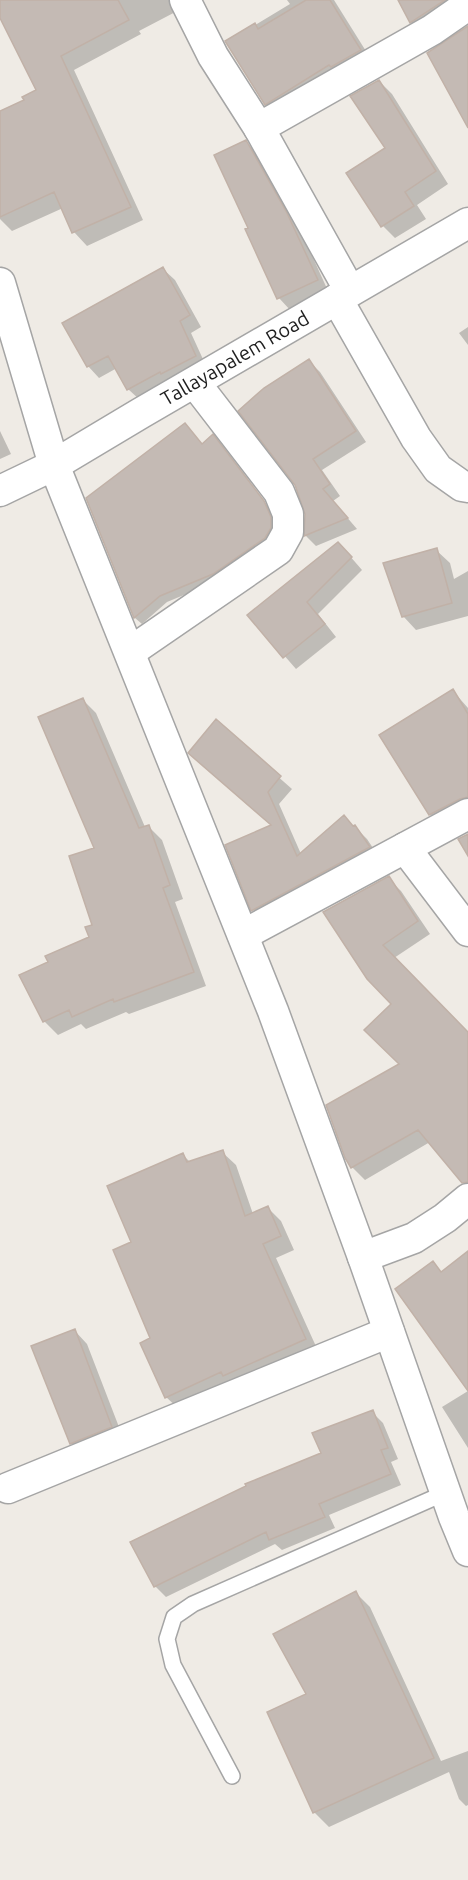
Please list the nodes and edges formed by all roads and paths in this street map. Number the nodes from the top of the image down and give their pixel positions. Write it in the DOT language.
graph roads {
  1 [pos="185,0"];
  2 [pos="468,6"];
  3 [pos="259,128"];
  4 [pos="468,224"];
  5 [pos="0,283"];
  6 [pos="344,295"];
  7 [pos="195,383"];
  8 [pos="54,465"];
  9 [pos="468,487"];
  10 [pos="0,491"];
  11 [pos="130,652"];
  12 [pos="468,814"];
  13 [pos="405,848"];
  14 [pos="468,931"];
  15 [pos="243,935"];
  16 [pos="468,1199"];
  17 [pos="363,1257"];
  18 [pos="389,1332"];
  19 [pos="8,1488"];
  20 [pos="445,1493"];
  21 [pos="468,1551"];
  22 [pos="232,1776"];
  1 -- 3 [label="street"];
  2 -- 3 [label="street"];
  3 -- 6 [label="street"];
  4 -- 6 [label="street, Tallayapalem Road"];
  5 -- 8 [label="street"];
  6 -- 7 [label="street, Tallayapalem Road"];
  6 -- 9 [label="street"];
  7 -- 8 [label="street, Tallayapalem Road"];
  7 -- 11 [label="street"];
  8 -- 10 [label="street, Tallayapalem Road"];
  8 -- 11 [label="street"];
  11 -- 15 [label="street"];
  12 -- 13 [label="street"];
  13 -- 14 [label="street"];
  13 -- 15 [label="street"];
  15 -- 17 [label="street"];
  16 -- 17 [label="street"];
  17 -- 18 [label="street"];
  18 -- 19 [label="street"];
  18 -- 20 [label="street"];
  20 -- 21 [label="street"];
  20 -- 22 [label="lane"];
}
